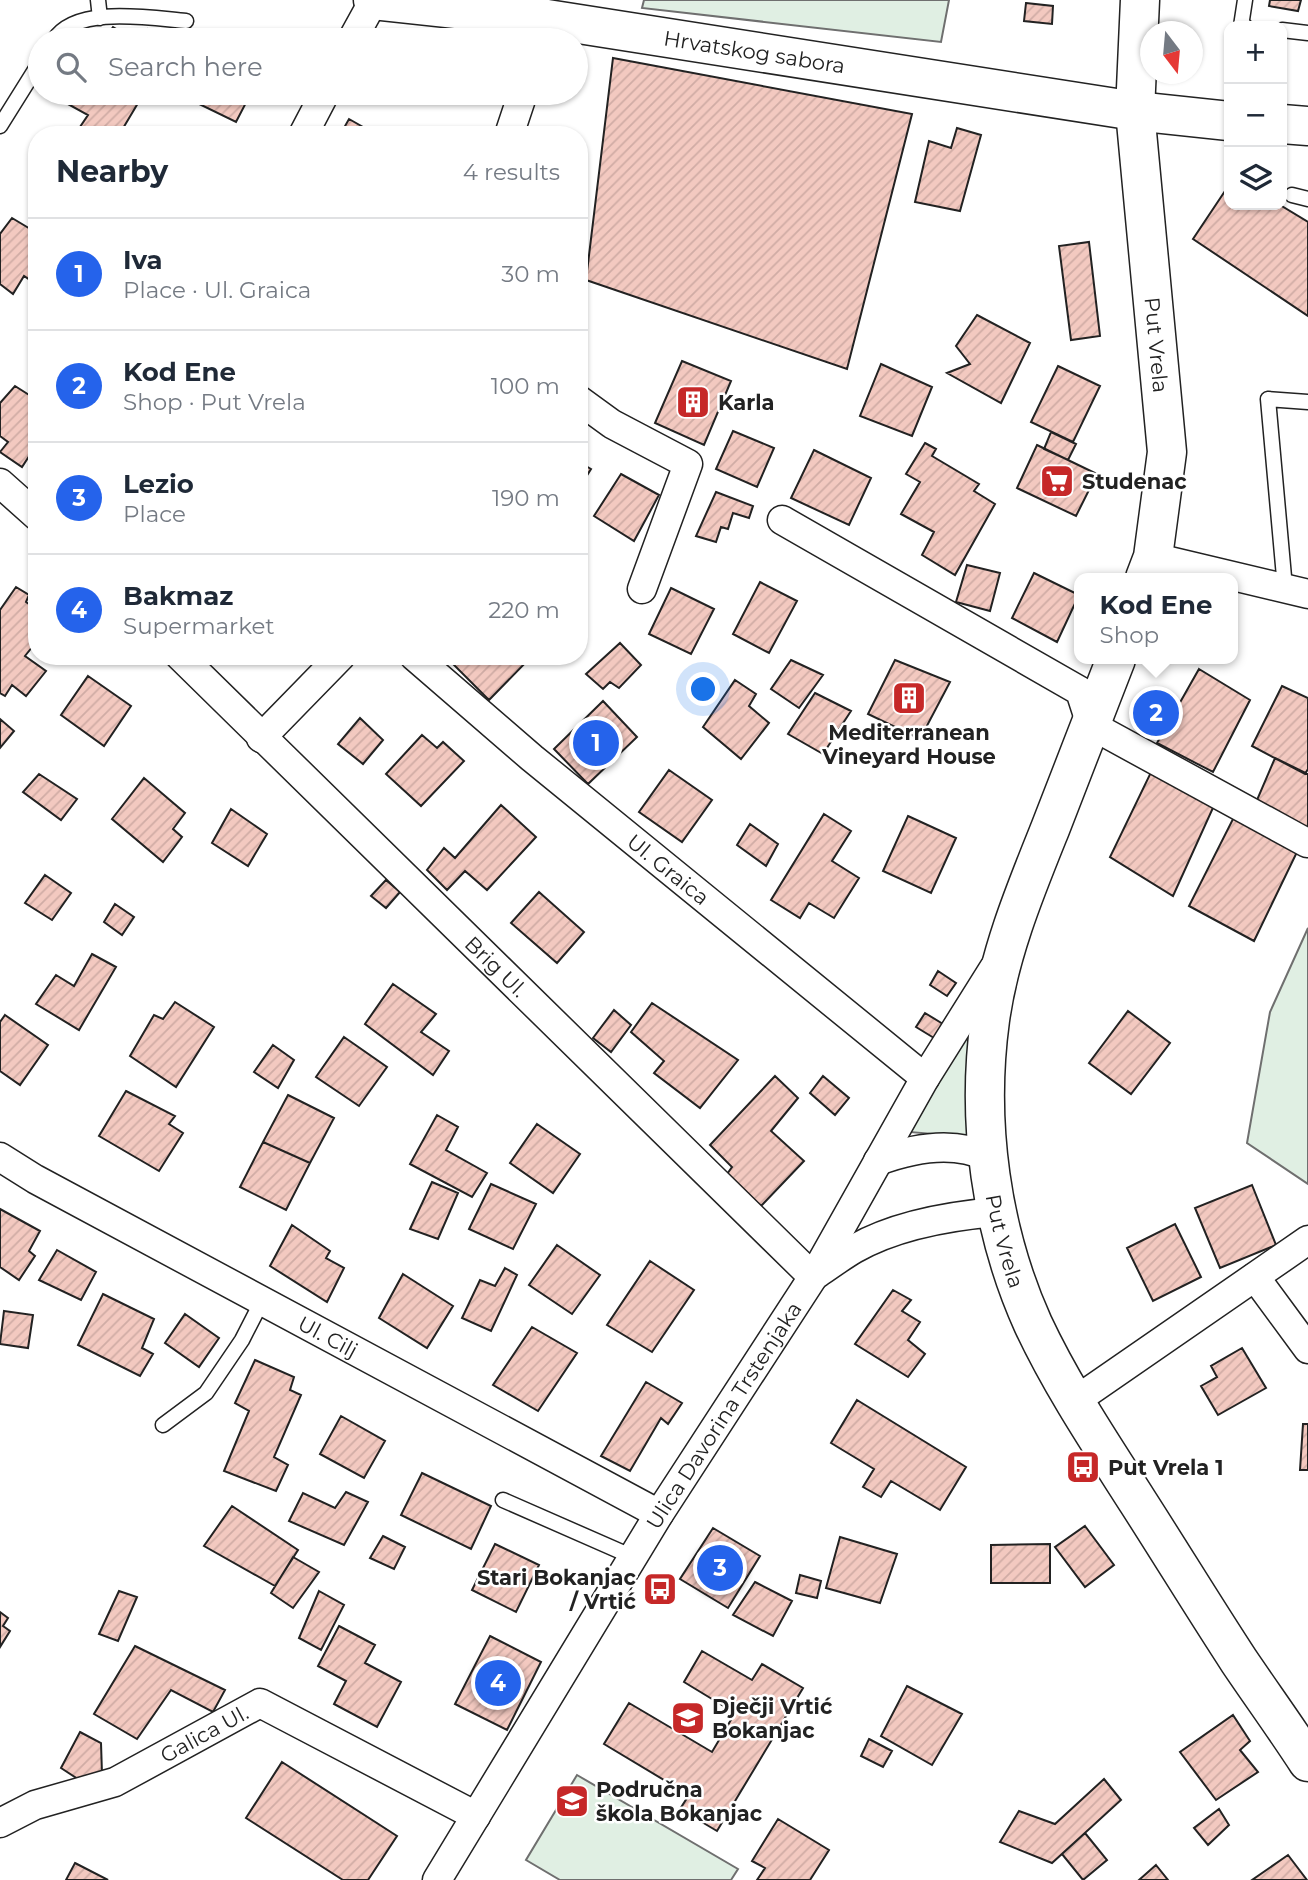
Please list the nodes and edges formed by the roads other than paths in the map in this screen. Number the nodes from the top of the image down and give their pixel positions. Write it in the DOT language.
graph roads {
  1 [pos="98,0"];
  2 [pos="374,0"];
  3 [pos="1140,0"];
  4 [pos="1245,0"];
  5 [pos="100,18"];
  6 [pos="186,21"];
  7 [pos="1242,21"];
  8 [pos="66,28"];
  9 [pos="359,28"];
  10 [pos="538,28"];
  11 [pos="1287,31"];
  12 [pos="1308,33"];
  13 [pos="588,35"];
  14 [pos="28,81"];
  15 [pos="319,105"];
  16 [pos="519,105"];
  17 [pos="1135,111"];
  18 [pos="1224,120"];
  19 [pos="1287,124"];
  20 [pos="0,126"];
  21 [pos="308,126"];
  22 [pos="512,126"];
  23 [pos="1308,126"];
  24 [pos="1292,195"];
  25 [pos="1308,199"];
  26 [pos="1308,402"];
  27 [pos="588,407"];
  28 [pos="0,483"];
  29 [pos="28,508"];
  30 [pos="782,520"];
  31 [pos="1149,568"];
  32 [pos="1180,573"];
  33 [pos="1238,583"];
  34 [pos="642,589"];
  35 [pos="1296,592"];
  36 [pos="1114,664"];
  37 [pos="189,665"];
  38 [pos="332,665"];
  39 [pos="424,665"];
  40 [pos="1091,725"];
  41 [pos="261,738"];
  42 [pos="1307,843"];
  43 [pos="1006,948"];
  44 [pos="925,1078"];
  45 [pos="0,1157"];
  46 [pos="988,1157"];
  47 [pos="878,1161"];
  48 [pos="996,1212"];
  49 [pos="1308,1240"];
  50 [pos="1255,1276"];
  51 [pos="813,1277"];
  52 [pos="262,1301"];
  53 [pos="1308,1349"];
  54 [pos="1075,1401"];
  55 [pos="163,1425"];
  56 [pos="503,1500"];
  57 [pos="659,1514"];
  58 [pos="633,1557"];
  59 [pos="1303,1741"];
  60 [pos="476,1816"];
  61 [pos="0,1823"];
  62 [pos="437,1880"];
  1 -- 5 [label="lane"];
  2 -- 9 [label="street"];
  2 -- 10 [label="main road, Hrvatskog sabora"];
  3 -- 17 [label="main road, Put Vrela"];
  4 -- 7 [label="lane"];
  5 -- 6 [label="lane"];
  5 -- 8 [label="lane"];
  11 -- 12 [label="lane"];
  13 -- 17 [label="main road, Hrvatskog sabora"];
  14 -- 20 [label="lane"];
  15 -- 21 [label="street"];
  16 -- 22 [label="street"];
  17 -- 18 [label="main road, Hrvatskog sabora"];
  17 -- 31 [label="main road, Put Vrela"];
  19 -- 23 [label="main road"];
  24 -- 25 [label="lane"];
  26 -- 35 [label="lane"];
  27 -- 34 [label="street"];
  28 -- 29 [label="street"];
  30 -- 40 [label="street"];
  31 -- 32 [label="street"];
  33 -- 35 [label="street"];
  36 -- 40 [label="main road, Put Vrela"];
  37 -- 41 [label="street, Brig Ul."];
  38 -- 41 [label="street"];
  39 -- 44 [label="street, Ul. Graica"];
  40 -- 42 [label="street"];
  40 -- 43 [label="main road, Put Vrela"];
  41 -- 51 [label="street, Brig Ul."];
  43 -- 44 [label="street, Ulica Davorina Trstenjaka"];
  43 -- 46 [label="main road, Put Vrela"];
  44 -- 47 [label="street, Ulica Davorina Trstenjaka"];
  45 -- 52 [label="street, Ul. Cilj"];
  46 -- 47 [label="street"];
  46 -- 48 [label="main road, Put Vrela"];
  47 -- 51 [label="street, Ulica Davorina Trstenjaka"];
  48 -- 51 [label="street"];
  48 -- 54 [label="main road, Put Vrela"];
  49 -- 50 [label="street"];
  50 -- 53 [label="street"];
  50 -- 54 [label="street"];
  51 -- 57 [label="street, Ulica Davorina Trstenjaka"];
  52 -- 55 [label="lane"];
  52 -- 57 [label="street, Ul. Cilj"];
  54 -- 59 [label="main road, Put Vrela"];
  56 -- 58 [label="lane"];
  57 -- 58 [label="street, Ulica Davorina Trstenjaka"];
  58 -- 60 [label="street, Ulica Davorina Trstenjaka"];
  60 -- 61 [label="street, Galica Ul."];
  60 -- 62 [label="street, Ulica Davorina Trstenjaka"];
}
